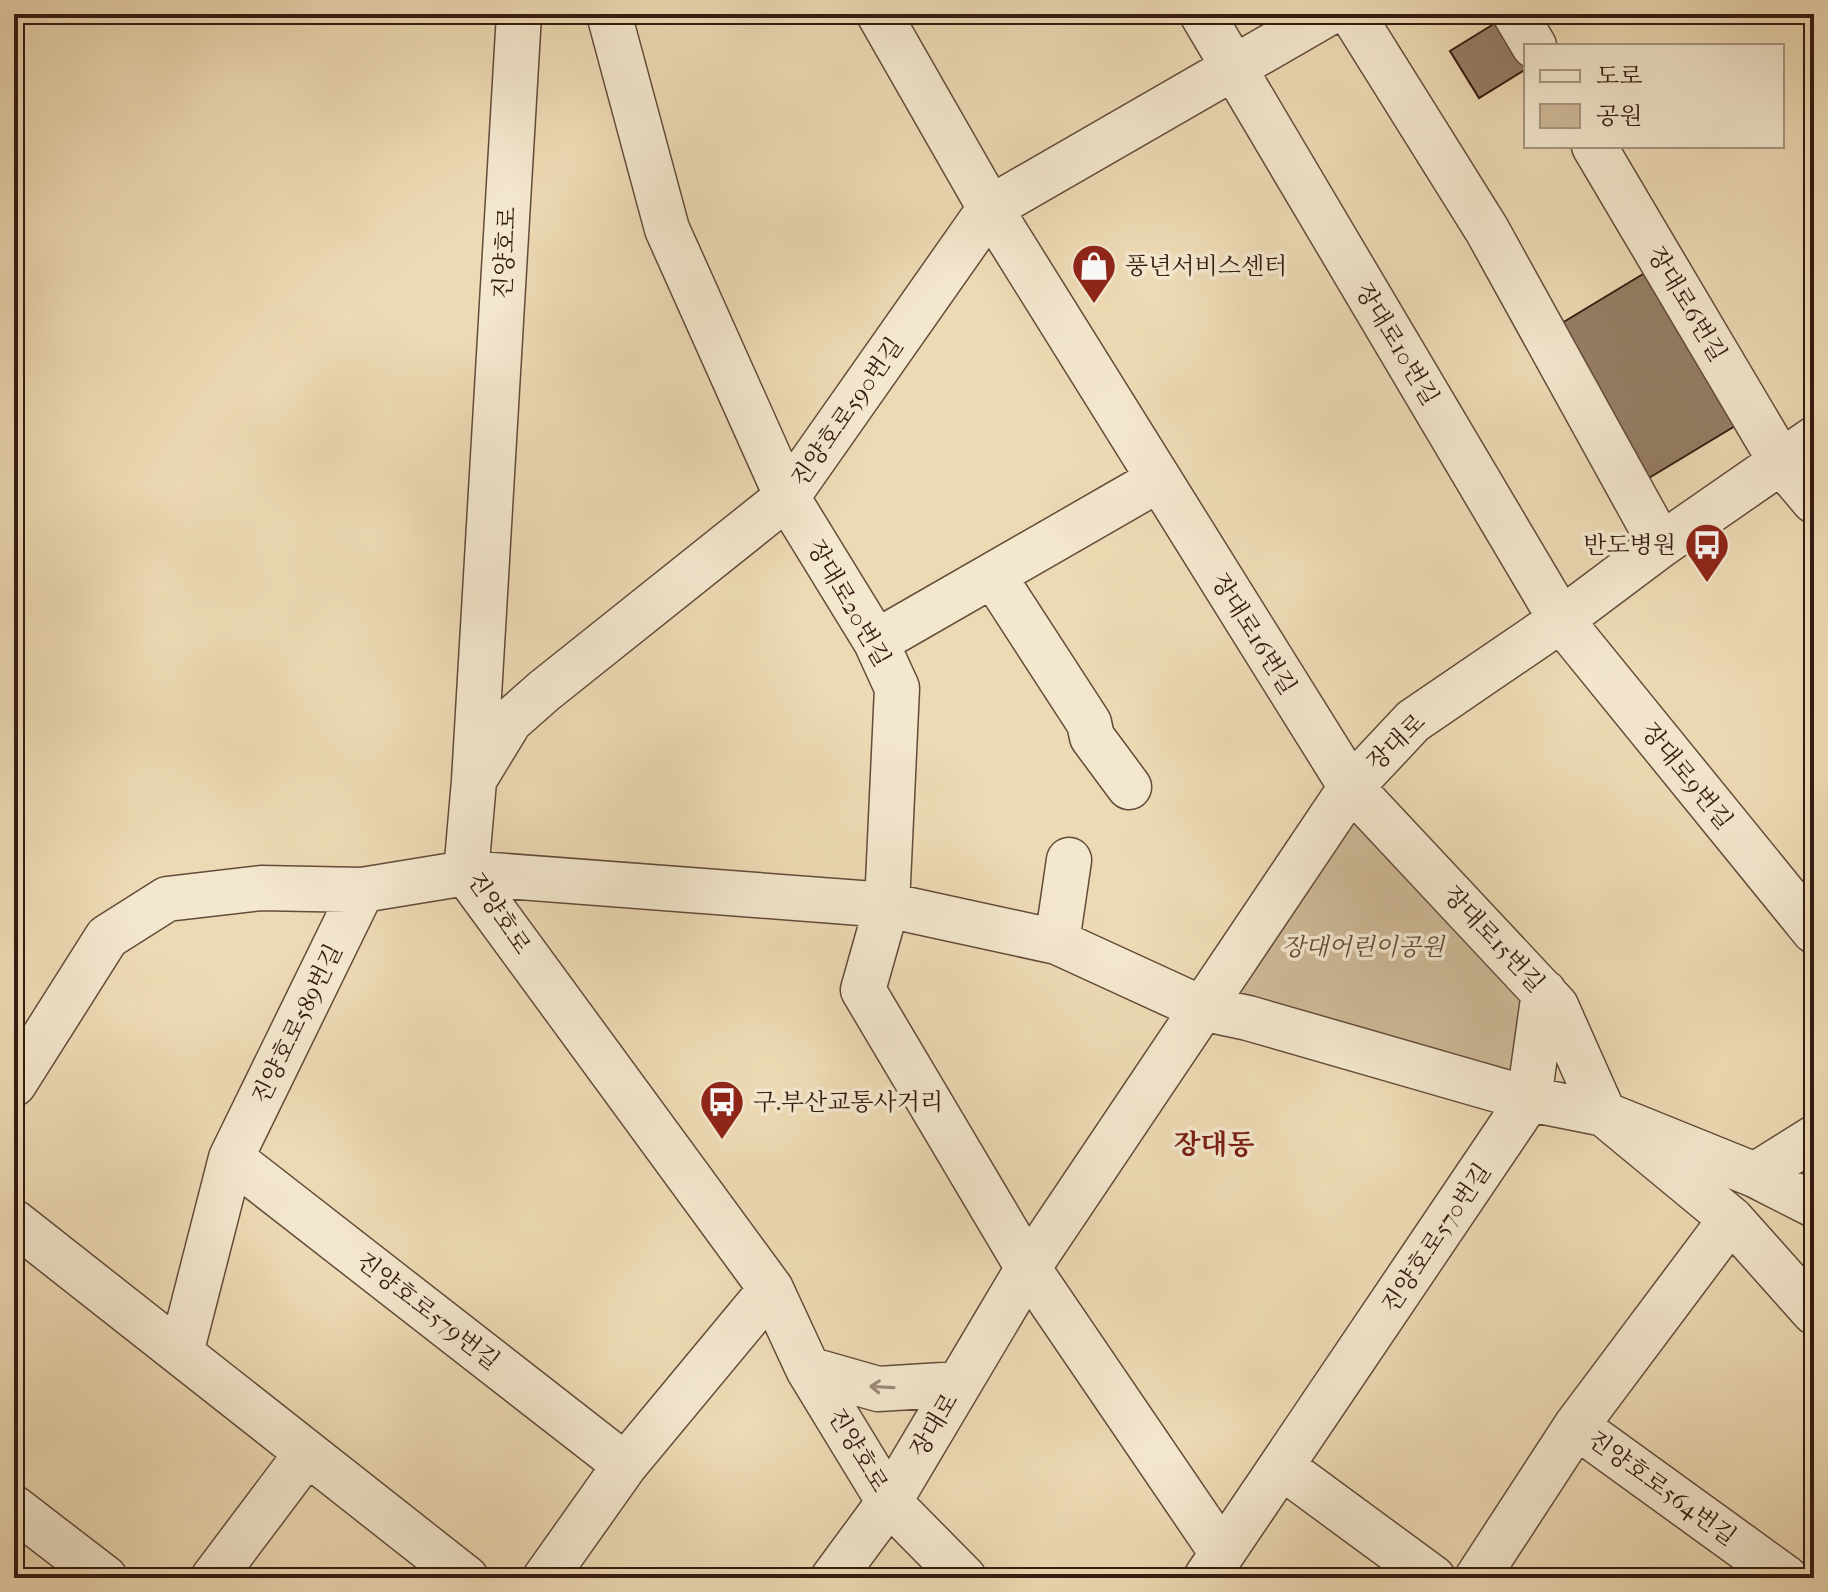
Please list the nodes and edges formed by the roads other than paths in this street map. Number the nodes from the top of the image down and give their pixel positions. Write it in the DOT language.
graph roads {
  1 [pos="519,14"];
  2 [pos="609,14"];
  3 [pos="879,14"];
  4 [pos="1202,14"];
  5 [pos="1327,14"];
  6 [pos="1352,14"];
  7 [pos="1515,14"];
  8 [pos="1533,44"];
  9 [pos="1233,68"];
  10 [pos="1595,148"];
  11 [pos="990,208"];
  12 [pos="1798,450"];
  13 [pos="1158,480"];
  14 [pos="787,497"];
  15 [pos="1814,501"];
  16 [pos="1661,545"];
  17 [pos="993,575"];
  18 [pos="1561,620"];
  19 [pos="876,642"];
  20 [pos="474,781"];
  21 [pos="1129,787"];
  22 [pos="1351,787"];
  23 [pos="1069,860"];
  24 [pos="466,873"];
  25 [pos="362,890"];
  26 [pos="887,905"];
  27 [pos="1814,931"];
  28 [pos="1057,942"];
  29 [pos="1544,992"];
  30 [pos="1201,1008"];
  31 [pos="14,1084"];
  32 [pos="1529,1099"];
  33 [pos="1604,1114"];
  34 [pos="1814,1138"];
  35 [pos="231,1158"];
  36 [pos="1755,1175"];
  37 [pos="1814,1205"];
  38 [pos="1731,1219"];
  39 [pos="14,1222"];
  40 [pos="1028,1268"];
  41 [pos="771,1289"];
  42 [pos="1814,1312"];
  43 [pos="181,1353"];
  44 [pos="808,1369"];
  45 [pos="959,1384"];
  46 [pos="1576,1426"];
  47 [pos="307,1453"];
  48 [pos="625,1465"];
  49 [pos="1282,1467"];
  50 [pos="889,1502"];
  51 [pos="14,1508"];
  52 [pos="1214,1566"];
  53 [pos="105,1578"];
  54 [pos="213,1578"];
  55 [pos="466,1578"];
  56 [pos="545,1578"];
  57 [pos="833,1578"];
  58 [pos="964,1578"];
  59 [pos="1433,1578"];
  60 [pos="1477,1578"];
  61 [pos="1786,1578"];
  1 -- 20 [label="street, 진양호로"];
  2 -- 14 [label="street"];
  3 -- 11 [label="street, 장대로16번길"];
  4 -- 9 [label="street, 장대로10번길"];
  5 -- 9 [label="street, 진양호로590번길"];
  6 -- 16 [label="street"];
  7 -- 8 [label="street"];
  9 -- 11 [label="street, 진양호로590번길"];
  9 -- 18 [label="street, 장대로10번길"];
  10 -- 12 [label="street, 장대로6번길"];
  11 -- 13 [label="street, 장대로16번길"];
  11 -- 14 [label="street, 진양호로590번길"];
  12 -- 15 [label="street, 장대로6번길"];
  12 -- 16 [label="street, 장대로"];
  13 -- 17 [label="street"];
  13 -- 22 [label="street, 장대로16번길"];
  14 -- 19 [label="street, 장대로20번길"];
  14 -- 20 [label="street, 진양호로590번길"];
  16 -- 18 [label="street, 장대로"];
  17 -- 19 [label="street"];
  17 -- 21 [label="street"];
  18 -- 22 [label="street, 장대로"];
  18 -- 27 [label="street, 장대로9번길"];
  19 -- 26 [label="street, 장대로20번길"];
  20 -- 24 [label="street, 진양호로"];
  22 -- 29 [label="street, 장대로15번길"];
  22 -- 30 [label="street, 장대로"];
  23 -- 28 [label="street"];
  24 -- 25 [label="street"];
  24 -- 26 [label="street"];
  24 -- 41 [label="street, 진양호로"];
  25 -- 31 [label="street"];
  25 -- 35 [label="street, 진양호로589번길"];
  26 -- 28 [label="street"];
  26 -- 40 [label="street"];
  28 -- 30 [label="street"];
  29 -- 32 [label="street, 진양호로570번길"];
  29 -- 33 [label="street, 장대로15번길"];
  30 -- 32 [label="street"];
  30 -- 40 [label="street, 장대로"];
  32 -- 33 [label="street"];
  32 -- 49 [label="street, 진양호로570번길"];
  33 -- 36 [label="street"];
  33 -- 38 [label="street"];
  34 -- 36 [label="street"];
  35 -- 43 [label="street, 진양호로589번길"];
  35 -- 48 [label="street, 진양호로579번길"];
  36 -- 37 [label="street"];
  38 -- 42 [label="street"];
  38 -- 46 [label="street, 진양호로564번길"];
  39 -- 43 [label="street"];
  40 -- 45 [label="street, 장대로"];
  40 -- 52 [label="street"];
  41 -- 44 [label="street, 진양호로"];
  41 -- 48 [label="street"];
  43 -- 47 [label="street"];
  45 -- 44 [label="street, one-way"];
  44 -- 50 [label="street, 진양호로"];
  45 -- 50 [label="street, 장대로"];
  46 -- 60 [label="street, 진양호로564번길"];
  46 -- 61 [label="street, 진양호로564번길"];
  47 -- 54 [label="street"];
  47 -- 55 [label="street"];
  48 -- 56 [label="street"];
  49 -- 52 [label="street, 진양호로570번길"];
  49 -- 59 [label="street"];
  50 -- 57 [label="street, 장대로"];
  50 -- 58 [label="street, 진양호로"];
  51 -- 53 [label="street"];
}
